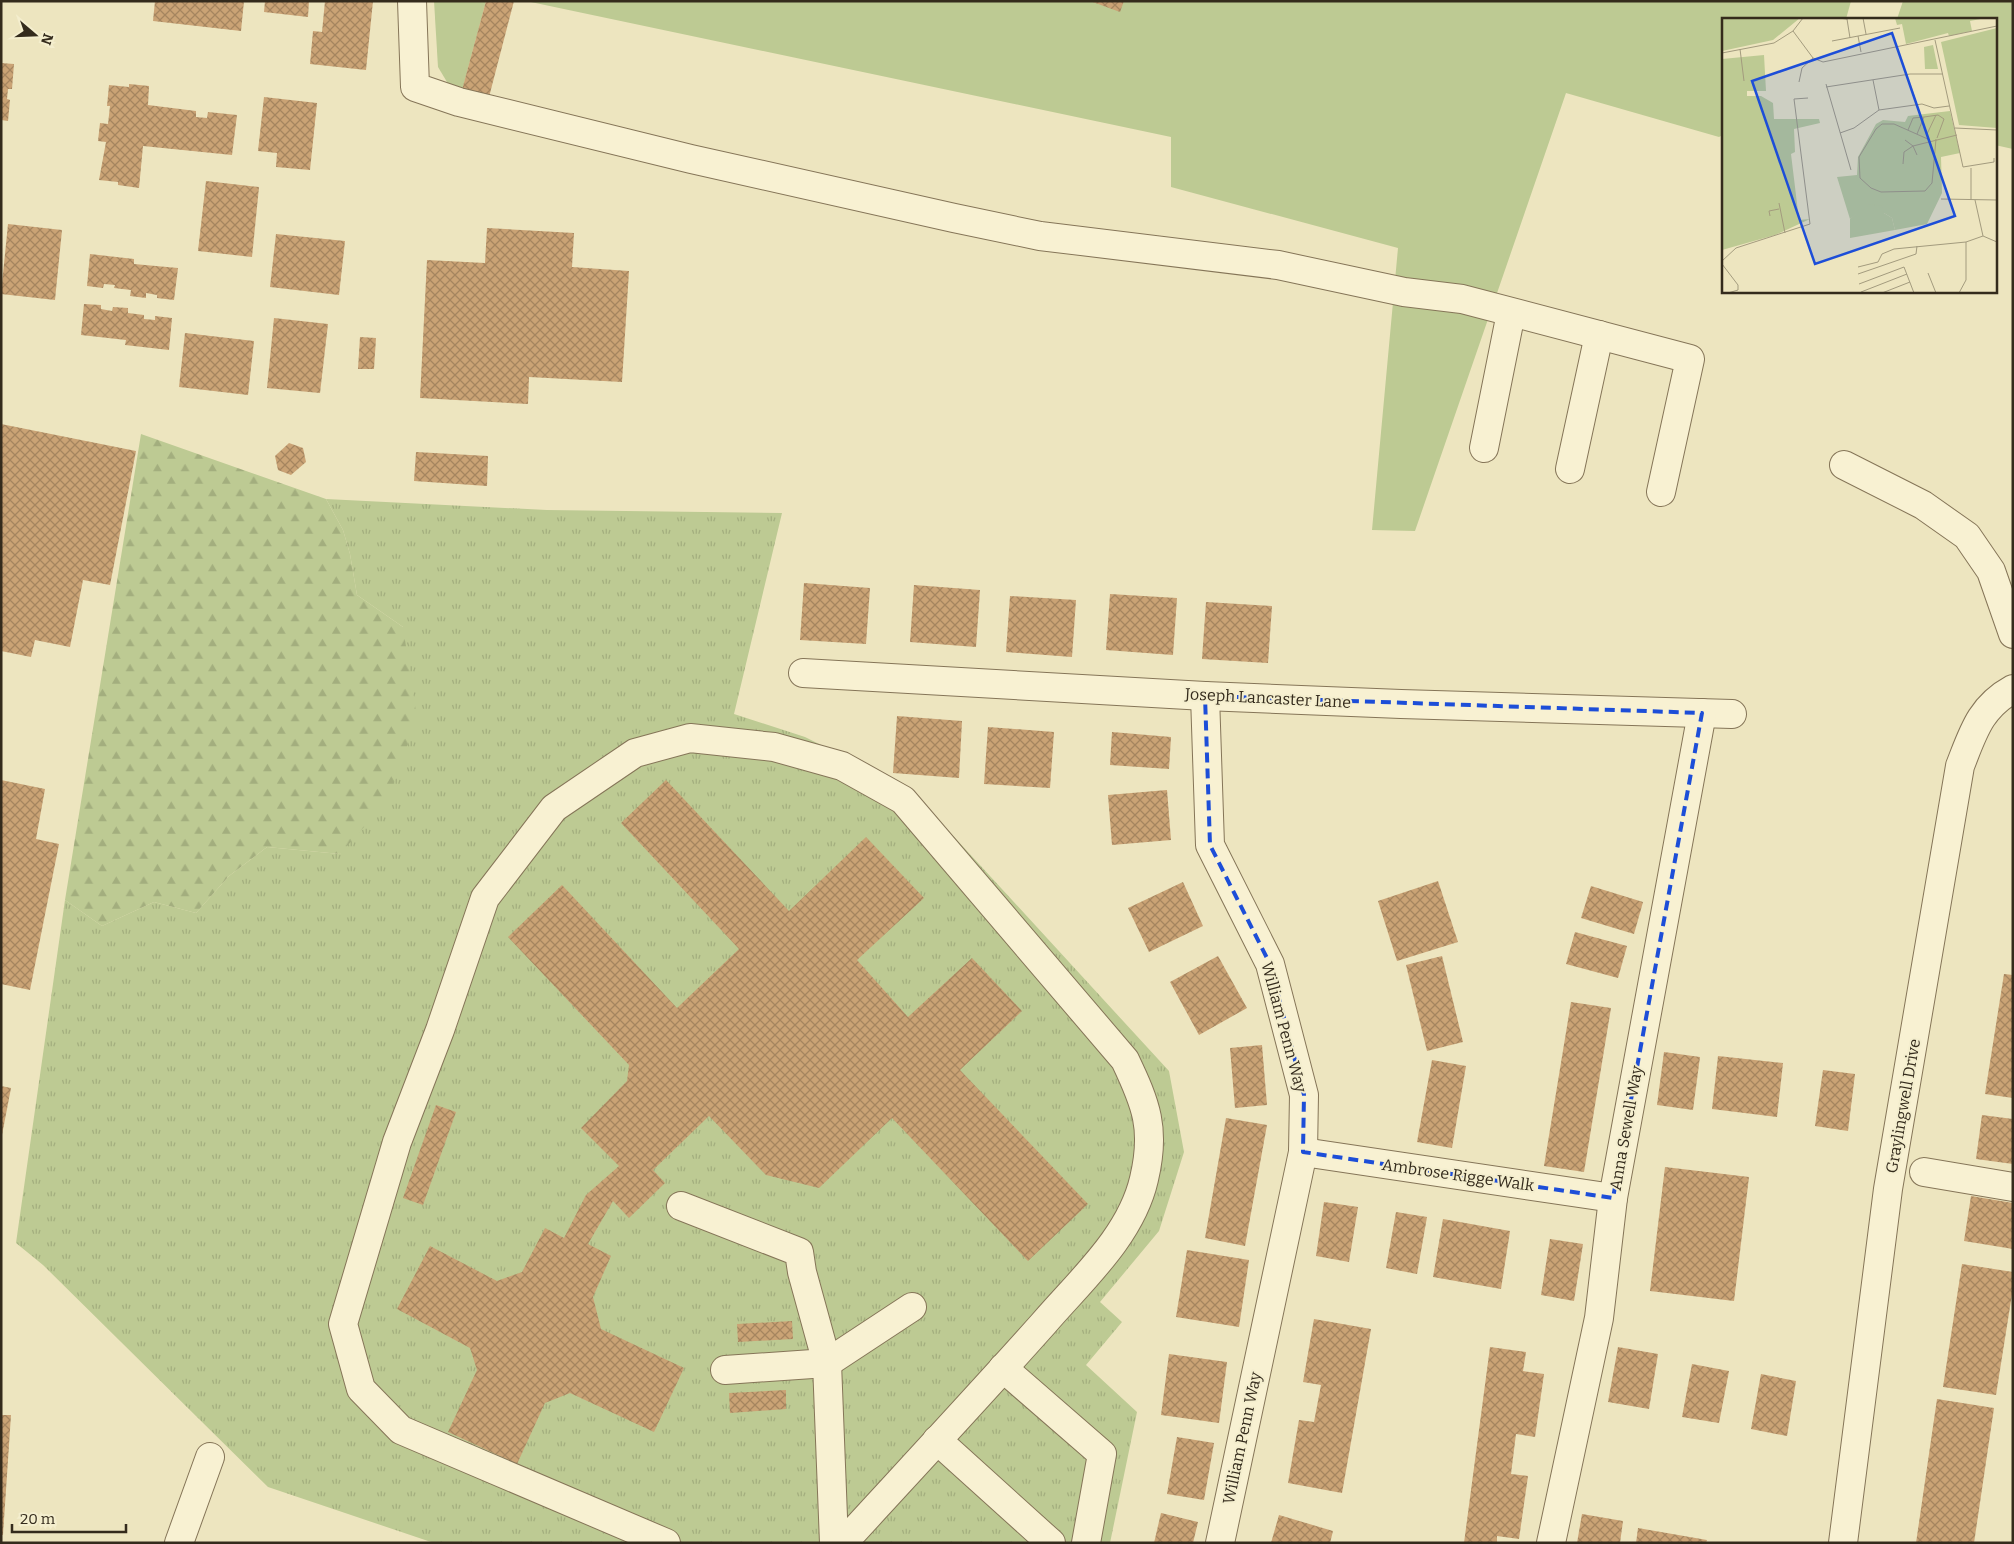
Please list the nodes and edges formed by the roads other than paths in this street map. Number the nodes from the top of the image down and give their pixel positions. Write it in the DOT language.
graph roads {
  1 [pos="412,1"];
  2 [pos="1511,313"];
  3 [pos="1598,335"];
  4 [pos="1484,448"];
  5 [pos="1844,465"];
  6 [pos="1570,469"];
  7 [pos="1661,492"];
  8 [pos="2013,634"];
  9 [pos="803,673"];
  10 [pos="2013,689"];
  11 [pos="1205,696"];
  12 [pos="1702,713"];
  13 [pos="1732,714"];
  14 [pos="1303,1152"];
  15 [pos="1924,1172"];
  16 [pos="2013,1187"];
  17 [pos="1613,1198"];
  18 [pos="681,1206"];
  19 [pos="912,1307"];
  20 [pos="827,1363"];
  21 [pos="1004,1368"];
  22 [pos="725,1370"];
  23 [pos="937,1440"];
  24 [pos="210,1457"];
  25 [pos="179,1543"];
  26 [pos="666,1543"];
  27 [pos="834,1543"];
  28 [pos="842,1543"];
  29 [pos="1051,1543"];
  30 [pos="1086,1543"];
  31 [pos="1220,1543"];
  32 [pos="1551,1543"];
  33 [pos="1843,1543"];
  1 -- 2 [label="street"];
  2 -- 3 [label="street"];
  2 -- 4 [label="street"];
  3 -- 6 [label="street"];
  3 -- 7 [label="street"];
  5 -- 8 [label="street"];
  9 -- 11 [label="street, Joseph Lancaster Lane"];
  10 -- 33 [label="street, Graylingwell Drive"];
  11 -- 12 [label="street, Joseph Lancaster Lane"];
  11 -- 14 [label="street, William Penn Way"];
  12 -- 13 [label="street, Joseph Lancaster Lane"];
  12 -- 17 [label="street, Anna Sewell Way"];
  14 -- 17 [label="street, Ambrose Rigge Walk"];
  14 -- 31 [label="street, William Penn Way"];
  15 -- 16 [label="street"];
  17 -- 32 [label="street, Anna Sewell Way"];
  18 -- 20 [label="street"];
  19 -- 20 [label="street"];
  20 -- 22 [label="street"];
  20 -- 27 [label="street"];
  21 -- 23 [label="street"];
  21 -- 26 [label="street"];
  21 -- 30 [label="street"];
  23 -- 28 [label="street"];
  23 -- 29 [label="street"];
  24 -- 25 [label="street"];
}
